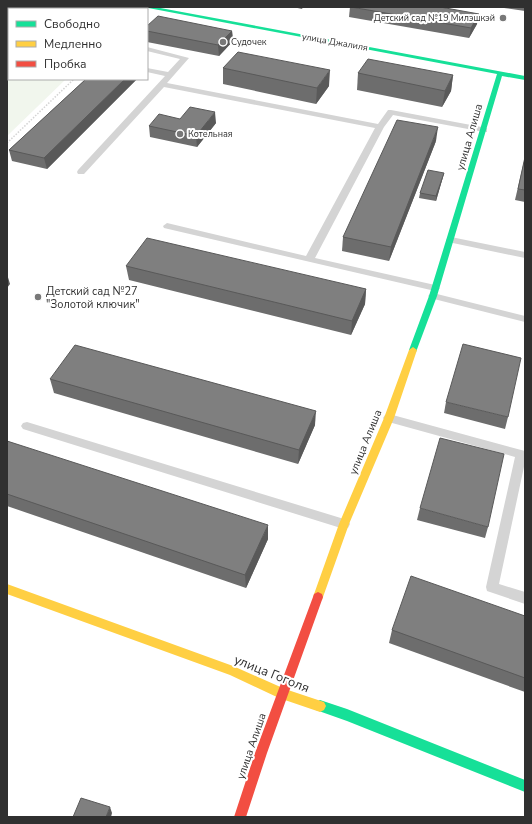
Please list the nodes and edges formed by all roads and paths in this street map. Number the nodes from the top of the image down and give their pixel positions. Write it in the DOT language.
graph roads {
  1 [pos="146,7"];
  2 [pos="148,49"];
  3 [pos="148,70"];
  4 [pos="500,73"];
  5 [pos="170,75"];
  6 [pos="525,78"];
  7 [pos="73,80"];
  8 [pos="162,84"];
  9 [pos="380,127"];
  10 [pos="484,130"];
  11 [pos="7,143"];
  12 [pos="81,172"];
  13 [pos="167,226"];
  14 [pos="450,240"];
  15 [pos="525,255"];
  16 [pos="309,260"];
  17 [pos="434,292"];
  18 [pos="525,319"];
  19 [pos="389,418"];
  20 [pos="27,426"];
  21 [pos="344,524"];
  22 [pos="7,589"];
  23 [pos="525,598"];
  24 [pos="282,694"];
  25 [pos="525,786"];
  26 [pos="240,817"];
  1 -- 4 [label="street, улица Джалиля"];
  2 -- 5 [label="lane"];
  3 -- 5 [label="lane"];
  4 -- 6 [label="street, улица Джалиля"];
  4 -- 10 [label="street, улица Алиша"];
  5 -- 8 [label="lane"];
  7 -- 11 [label="path"];
  8 -- 9 [label="lane"];
  8 -- 12 [label="lane"];
  9 -- 10 [label="lane"];
  9 -- 16 [label="lane"];
  10 -- 14 [label="street, улица Алиша"];
  13 -- 16 [label="lane"];
  14 -- 15 [label="lane"];
  14 -- 17 [label="street, улица Алиша"];
  16 -- 17 [label="lane"];
  17 -- 18 [label="lane"];
  17 -- 19 [label="street, улица Алиша"];
  19 -- 21 [label="street, улица Алиша"];
  19 -- 23 [label="lane"];
  20 -- 21 [label="lane"];
  21 -- 24 [label="street, улица Алиша"];
  22 -- 24 [label="street, улица Гоголя"];
  24 -- 25 [label="street, улица Гоголя"];
  24 -- 26 [label="street, улица Алиша"];
}
